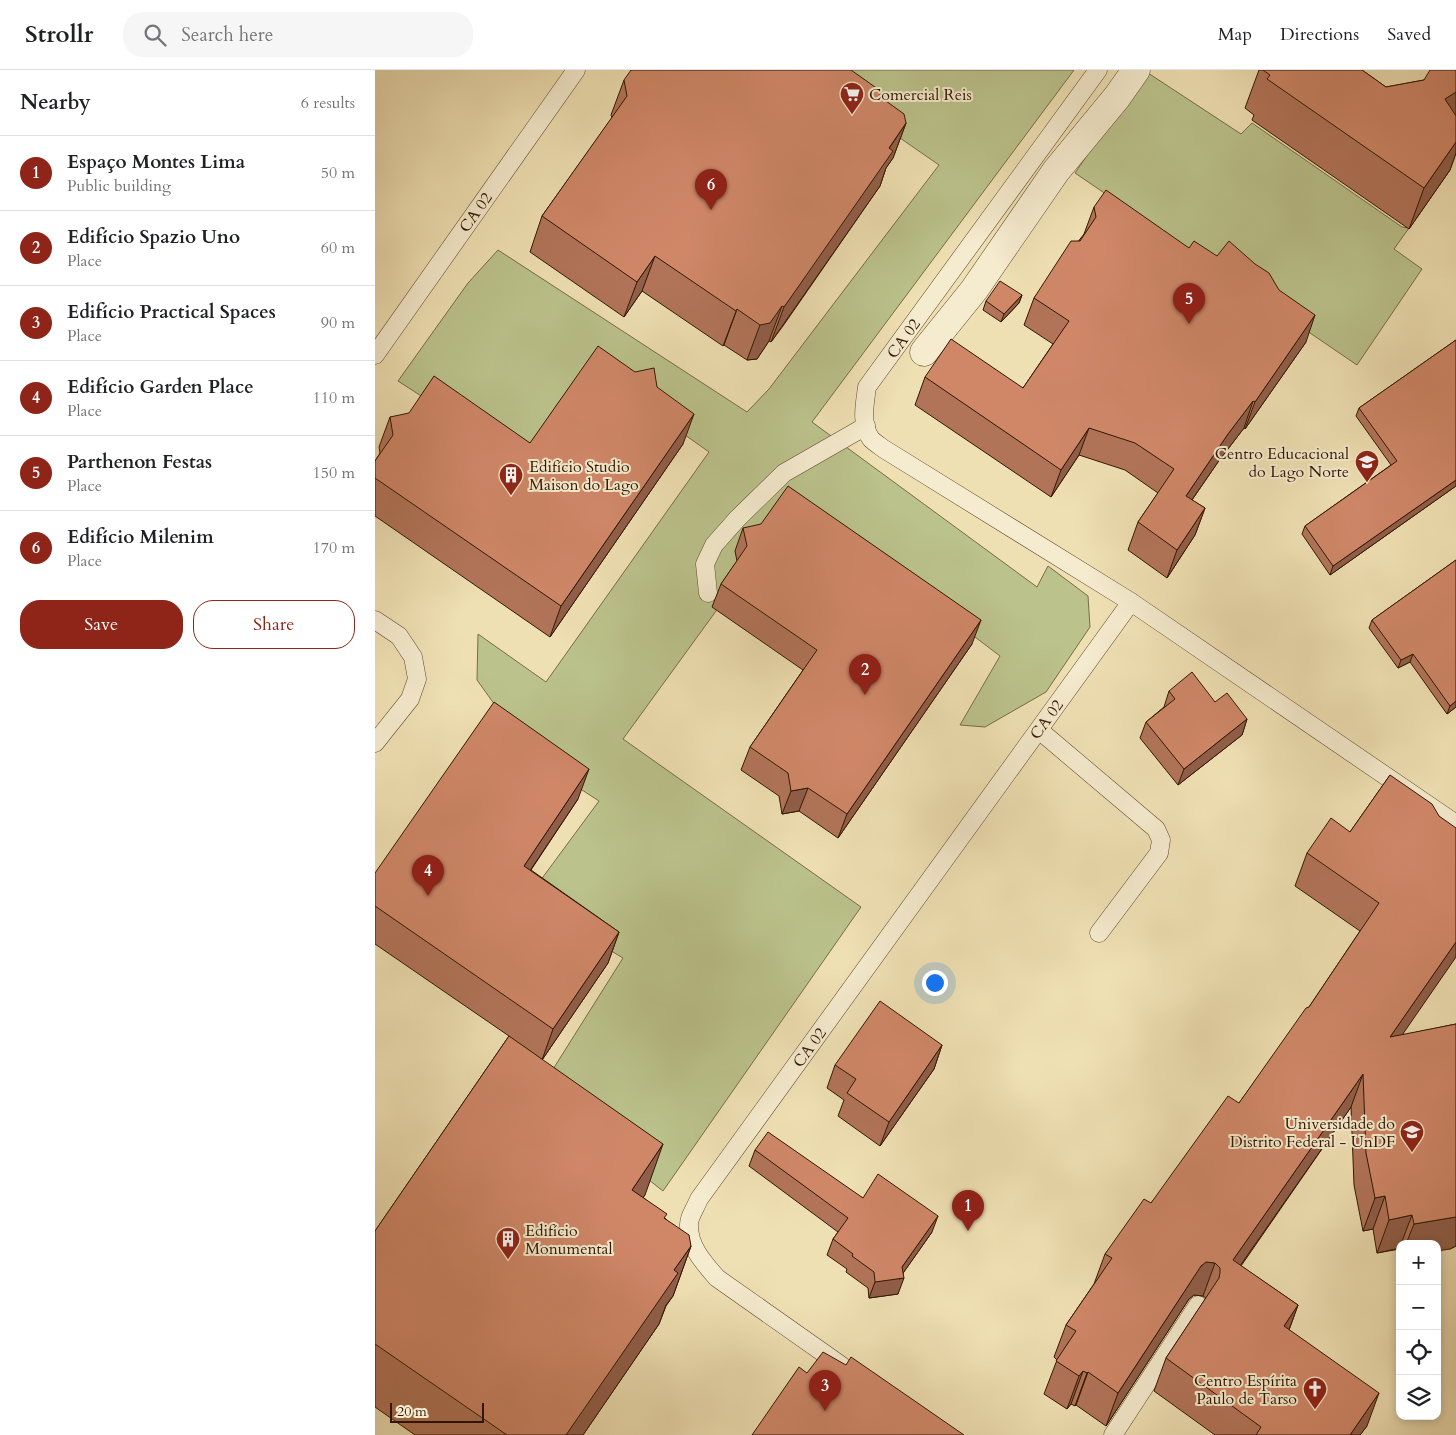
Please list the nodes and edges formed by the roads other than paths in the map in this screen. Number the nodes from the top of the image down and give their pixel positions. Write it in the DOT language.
graph roads {
  1 [pos="576,70"];
  2 [pos="1098,70"];
  3 [pos="1136,70"];
  4 [pos="924,352"];
  5 [pos="375,355"];
  6 [pos="866,426"];
  7 [pos="708,593"];
  8 [pos="1131,602"];
  9 [pos="375,620"];
  10 [pos="1039,730"];
  11 [pos="375,744"];
  12 [pos="1456,824"];
  13 [pos="1099,933"];
  14 [pos="1198,1305"];
  15 [pos="852,1373"];
  16 [pos="1113,1435"];
  1 -- 5 [label="lane, CA 02"];
  2 -- 6 [label="lane, CA 02"];
  3 -- 4 [label="street"];
  6 -- 7 [label="lane"];
  6 -- 8 [label="lane"];
  8 -- 10 [label="lane, CA 02"];
  8 -- 12 [label="lane"];
  9 -- 11 [label="lane"];
  10 -- 13 [label="lane"];
  10 -- 15 [label="lane, CA 02"];
  14 -- 16 [label="lane"];
}
